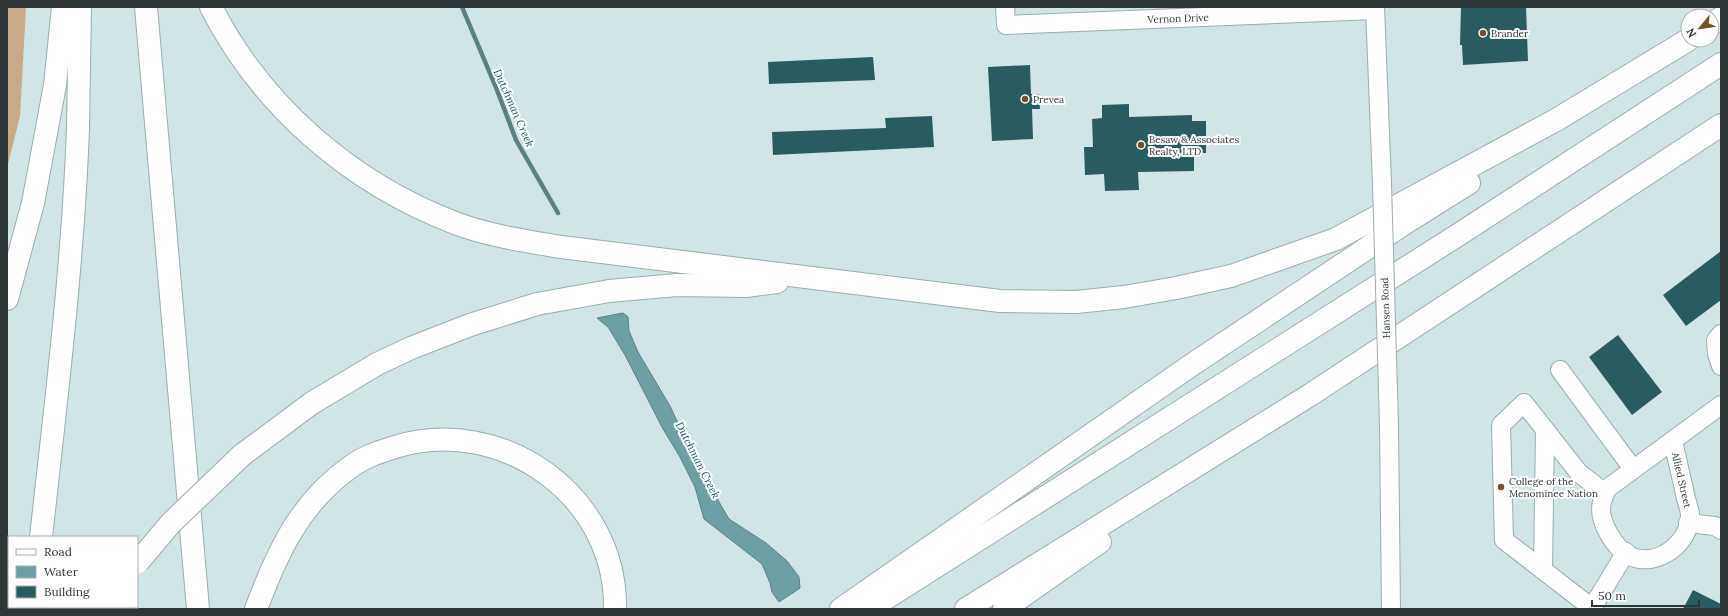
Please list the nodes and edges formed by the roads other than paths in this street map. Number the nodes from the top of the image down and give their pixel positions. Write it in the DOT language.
graph roads {
  1 [pos="63,7"];
  2 [pos="80,7"];
  3 [pos="146,7"];
  4 [pos="211,7"];
  5 [pos="1005,7"];
  6 [pos="1375,8"];
  7 [pos="1258,11"];
  8 [pos="1680,45"];
  9 [pos="1721,64"];
  10 [pos="1556,120"];
  11 [pos="1721,124"];
  12 [pos="812,278"];
  13 [pos="7,299"];
  14 [pos="1721,334"];
  15 [pos="1719,360"];
  16 [pos="1560,370"];
  17 [pos="1310,395"];
  18 [pos="1721,405"];
  19 [pos="1545,430"];
  20 [pos="53,431"];
  21 [pos="1673,441"];
  22 [pos="1633,469"];
  23 [pos="1606,493"];
  24 [pos="1688,523"];
  25 [pos="1721,530"];
  26 [pos="27,536"];
  27 [pos="41,536"];
  28 [pos="1626,552"];
  29 [pos="138,563"];
  30 [pos="1543,570"];
  31 [pos="198,609"];
  32 [pos="256,609"];
  33 [pos="615,609"];
  34 [pos="840,609"];
  35 [pos="869,609"];
  36 [pos="966,609"];
  37 [pos="1004,609"];
  38 [pos="1392,609"];
  1 -- 13 [label="highway"];
  2 -- 20 [label="highway"];
  3 -- 31 [label="highway"];
  4 -- 12 [label="highway"];
  5 -- 7 [label="street, Vernon Drive"];
  6 -- 7 [label="street, Vernon Drive"];
  6 -- 38 [label="street, Hansen Road, bridge"];
  8 -- 10 [label="highway"];
  9 -- 35 [label="highway"];
  10 -- 12 [label="highway"];
  10 -- 34 [label="highway"];
  11 -- 17 [label="highway"];
  12 -- 29 [label="highway, bridge"];
  14 -- 15 [label="street"];
  16 -- 22 [label="street"];
  17 -- 36 [label="highway"];
  17 -- 37 [label="highway"];
  18 -- 21 [label="street, Allied Street"];
  19 -- 23 [label="street"];
  19 -- 30 [label="street"];
  19 -- 30 [label="street"];
  20 -- 26 [label="highway"];
  20 -- 27 [label="highway"];
  21 -- 22 [label="street, Allied Street"];
  21 -- 24 [label="street, Allied Street"];
  22 -- 23 [label="street, Allied Street"];
  23 -- 28 [label="street, Allied Street"];
  24 -- 25 [label="street"];
  24 -- 28 [label="street, Allied Street"];
  28 -- 30 [label="street"];
  32 -- 33 [label="highway"];
}
